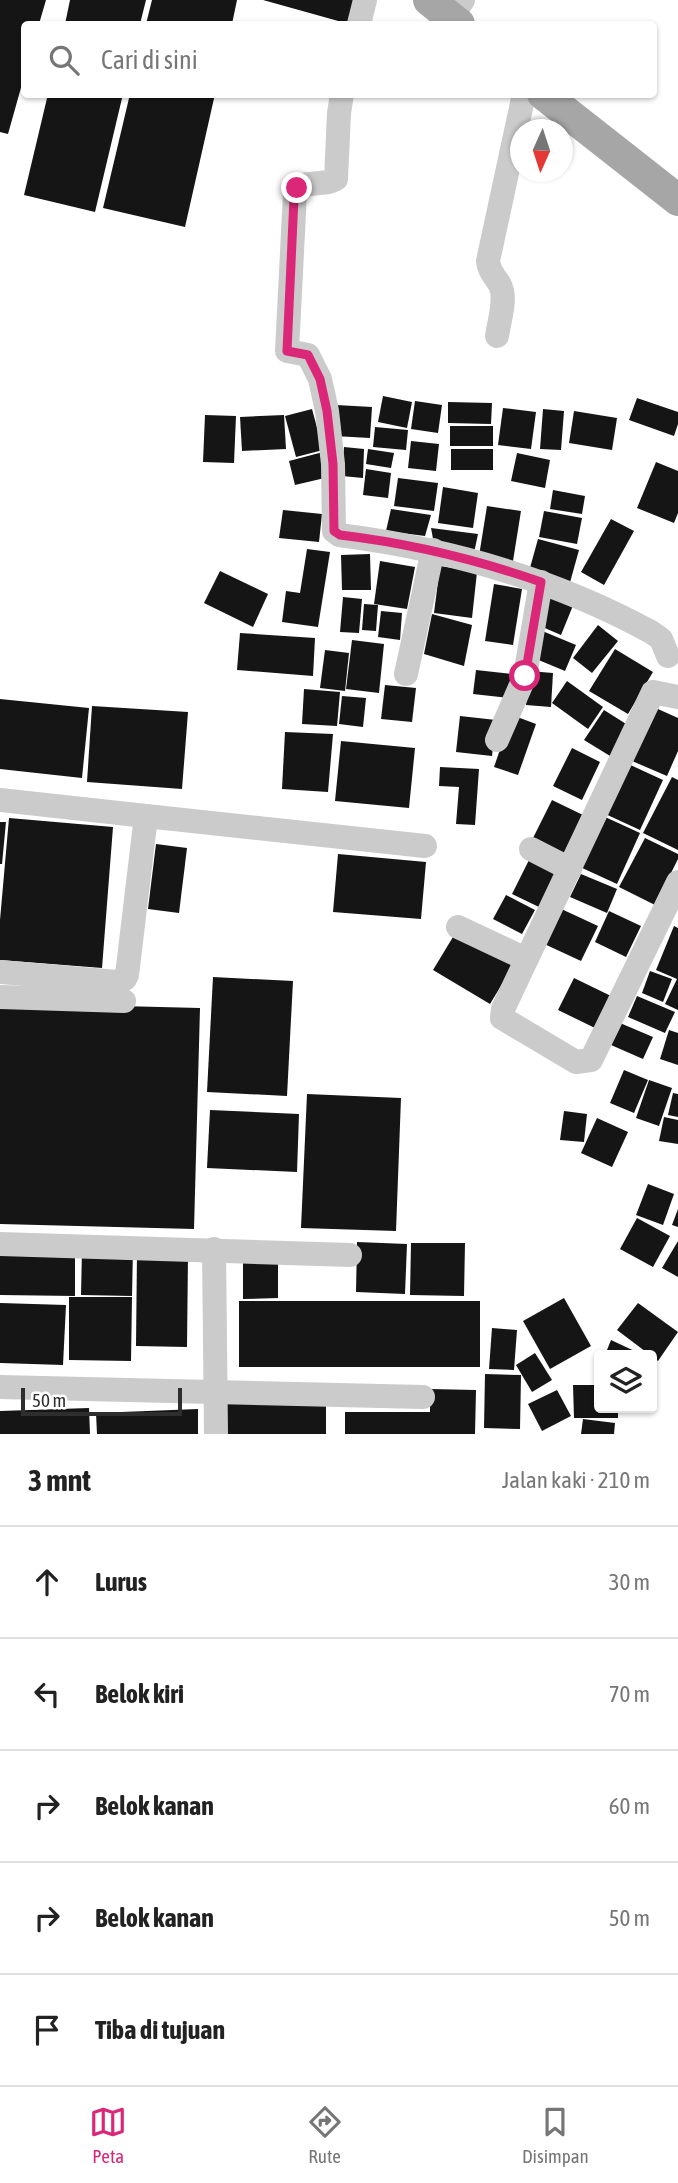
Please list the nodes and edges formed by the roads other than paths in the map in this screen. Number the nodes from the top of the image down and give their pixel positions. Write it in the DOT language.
graph roads {
  1 [pos="365,0"];
  2 [pos="360,21"];
  3 [pos="341,98"];
  4 [pos="523,98"];
  5 [pos="548,98"];
  6 [pos="678,200"];
  7 [pos="497,336"];
  8 [pos="433,550"];
  9 [pos="541,582"];
  10 [pos="673,648"];
  11 [pos="406,674"];
  12 [pos="653,692"];
  13 [pos="678,696"];
  14 [pos="496,740"];
  15 [pos="0,800"];
  16 [pos="146,816"];
  17 [pos="425,846"];
  18 [pos="531,849"];
  19 [pos="570,869"];
  20 [pos="678,883"];
  21 [pos="458,927"];
  22 [pos="526,959"];
  23 [pos="0,972"];
  24 [pos="0,997"];
  25 [pos="124,1001"];
  26 [pos="0,1244"];
  27 [pos="214,1249"];
  28 [pos="350,1255"];
  29 [pos="0,1388"];
  30 [pos="214,1392"];
  31 [pos="423,1397"];
  32 [pos="216,1434"];
  1 -- 2 [label="street"];
  3 -- 8 [label="street"];
  4 -- 7 [label="street"];
  5 -- 6 [label="main road"];
  8 -- 9 [label="street"];
  8 -- 11 [label="street"];
  9 -- 10 [label="street"];
  9 -- 14 [label="street"];
  10 -- 12 [label="street"];
  12 -- 13 [label="street"];
  12 -- 19 [label="street"];
  15 -- 16 [label="street"];
  16 -- 17 [label="street"];
  16 -- 23 [label="street"];
  18 -- 19 [label="street"];
  19 -- 22 [label="street"];
  20 -- 22 [label="street"];
  21 -- 22 [label="street"];
  24 -- 25 [label="street"];
  26 -- 27 [label="street"];
  27 -- 28 [label="street"];
  27 -- 30 [label="street"];
  29 -- 30 [label="street"];
  30 -- 31 [label="street"];
  30 -- 32 [label="street"];
}
